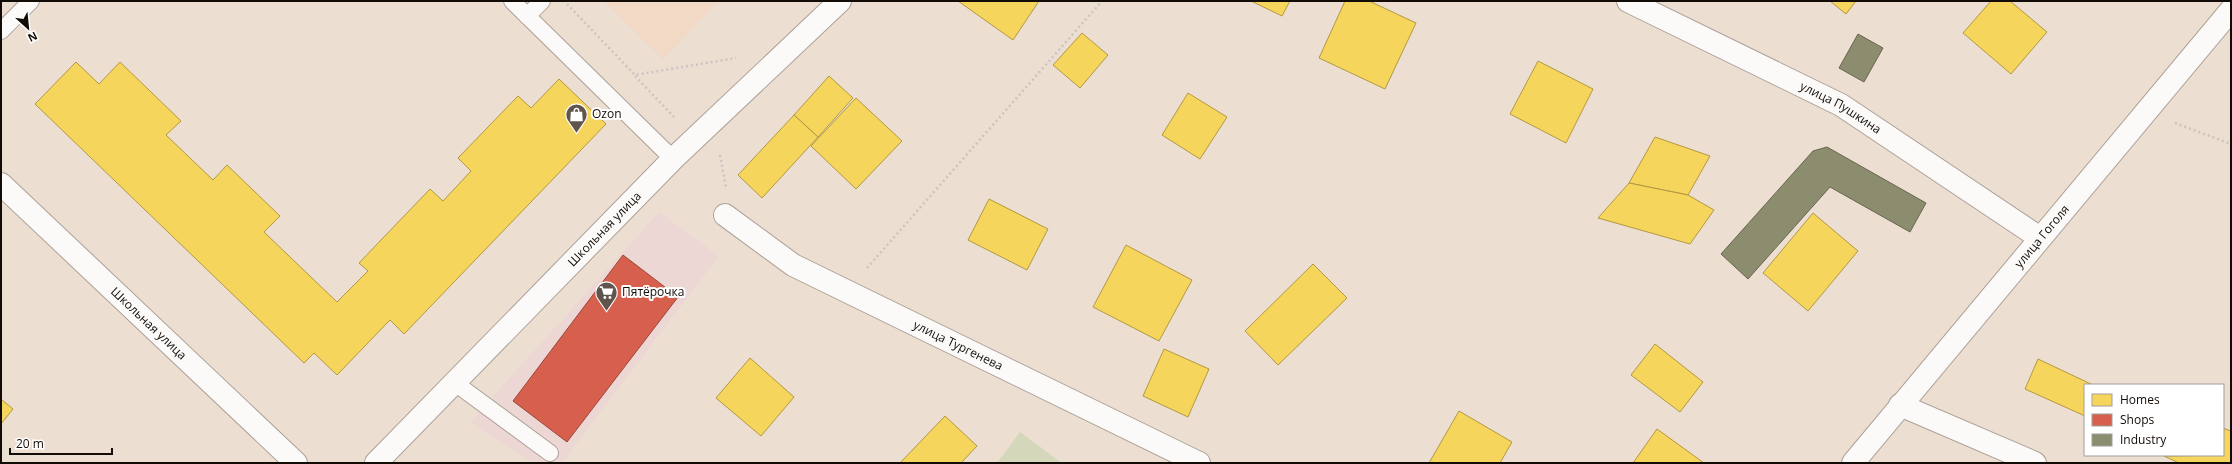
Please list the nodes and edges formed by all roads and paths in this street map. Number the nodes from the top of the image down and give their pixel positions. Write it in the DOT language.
graph roads {
  1 [pos="31,1"];
  2 [pos="512,1"];
  3 [pos="542,1"];
  4 [pos="564,1"];
  5 [pos="840,1"];
  6 [pos="1102,1"];
  7 [pos="1628,1"];
  8 [pos="2231,10"];
  9 [pos="527,16"];
  10 [pos="1,31"];
  11 [pos="741,57"];
  12 [pos="635,75"];
  13 [pos="2146,112"];
  14 [pos="677,120"];
  15 [pos="2231,144"];
  16 [pos="719,152"];
  17 [pos="673,159"];
  18 [pos="1,184"];
  19 [pos="724,215"];
  20 [pos="2040,238"];
  21 [pos="845,292"];
  22 [pos="455,383"];
  23 [pos="1900,405"];
  24 [pos="550,453"];
  25 [pos="296,463"];
  26 [pos="376,463"];
  27 [pos="1199,463"];
  28 [pos="1853,463"];
  29 [pos="2036,463"];
  1 -- 10 [label="lane"];
  2 -- 9 [label="lane"];
  3 -- 9 [label="lane"];
  4 -- 12 [label="path"];
  5 -- 17 [label="street, Школьная улица"];
  6 -- 21 [label="path"];
  7 -- 20 [label="street, улица Пушкина"];
  8 -- 13 [label="street, улица Гоголя"];
  9 -- 17 [label="lane"];
  11 -- 12 [label="path"];
  12 -- 14 [label="path"];
  13 -- 15 [label="path"];
  13 -- 20 [label="street, улица Гоголя"];
  16 -- 19 [label="path"];
  17 -- 22 [label="street, Школьная улица"];
  18 -- 25 [label="street, Школьная улица"];
  19 -- 21 [label="street, улица Тургенева"];
  20 -- 23 [label="street, улица Гоголя"];
  21 -- 27 [label="street, улица Тургенева"];
  22 -- 24 [label="lane"];
  22 -- 26 [label="street, Школьная улица"];
  23 -- 28 [label="street, улица Гоголя"];
  23 -- 29 [label="street"];
}
